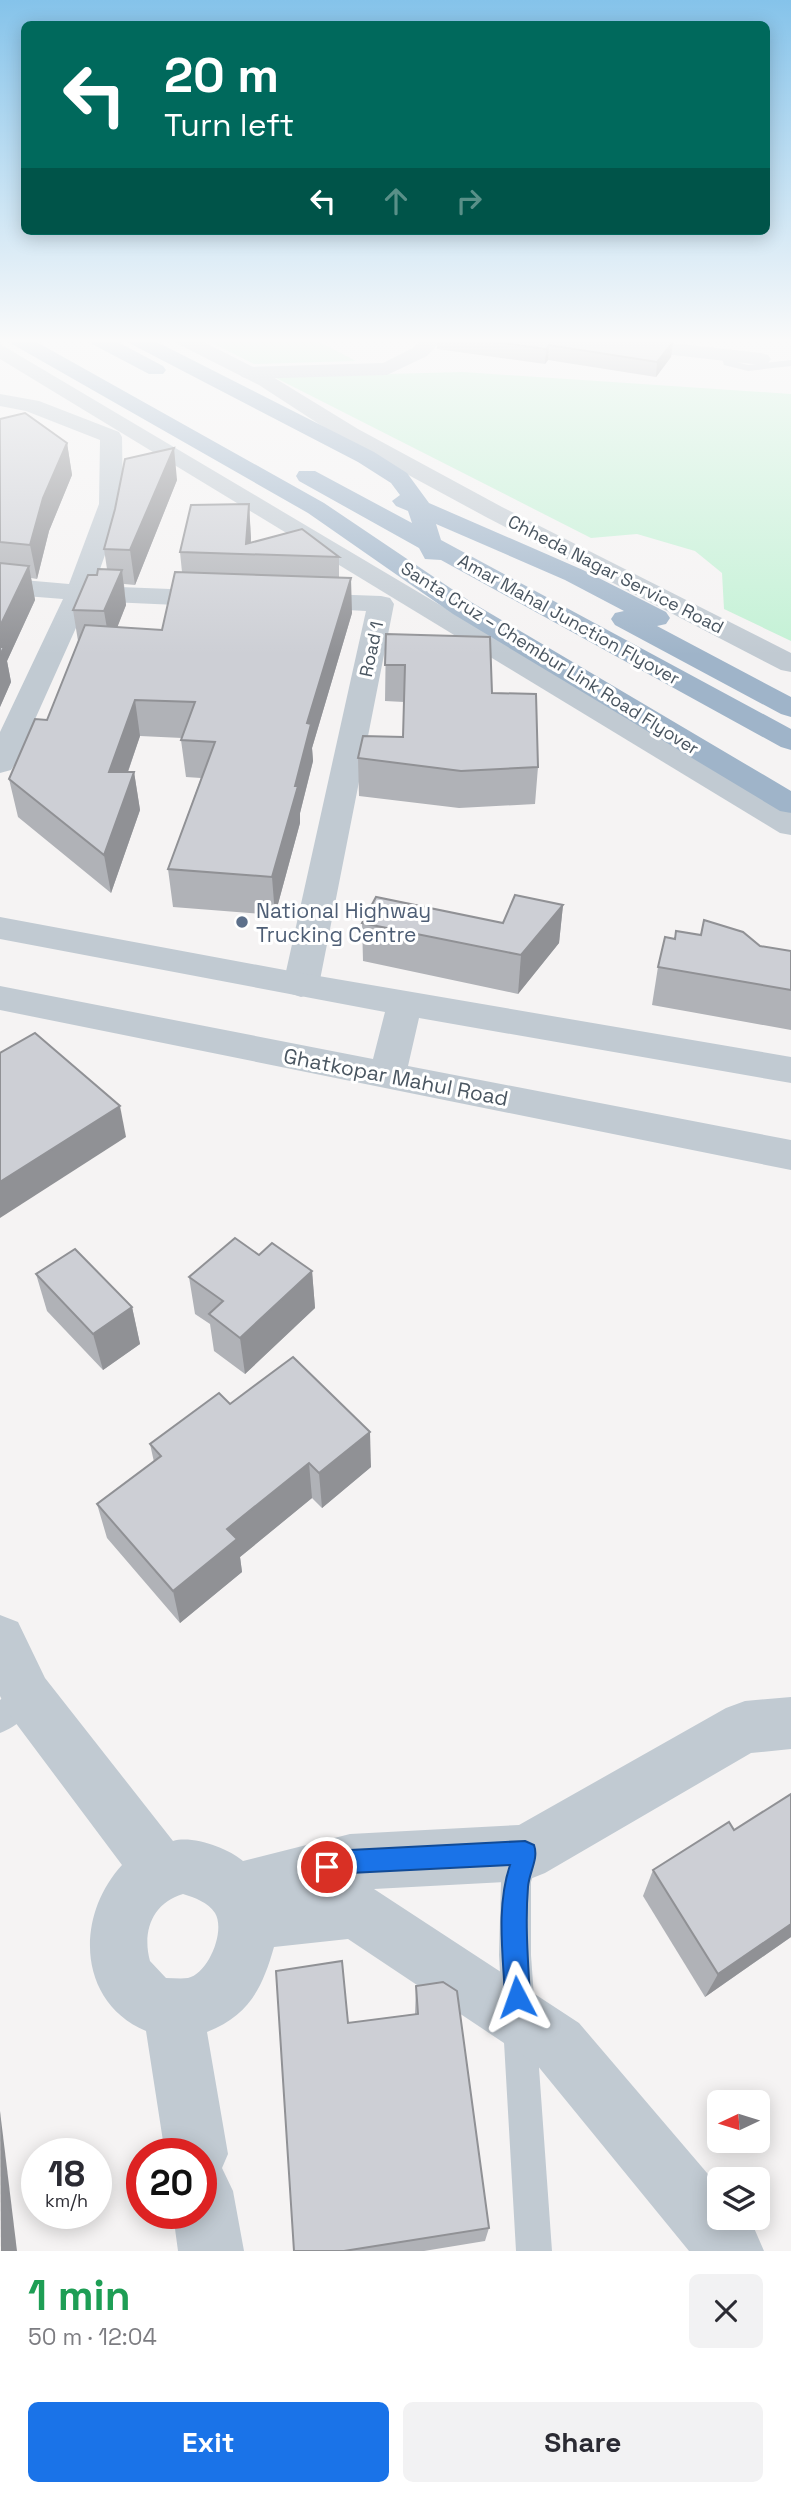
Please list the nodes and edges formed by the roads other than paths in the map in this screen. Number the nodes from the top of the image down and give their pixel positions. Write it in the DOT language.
graph roads {
  1 [pos="120,445"];
  2 [pos="144,445"];
  3 [pos="205,445"];
  4 [pos="342,445"];
  5 [pos="370,445"];
  6 [pos="377,445"];
  7 [pos="286,464"];
  8 [pos="346,497"];
  9 [pos="415,498"];
  10 [pos="494,512"];
  11 [pos="465,527"];
  12 [pos="397,531"];
  13 [pos="340,553"];
  14 [pos="0,586"];
  15 [pos="79,593"];
  16 [pos="791,664"];
  17 [pos="791,688"];
  18 [pos="791,708"];
  19 [pos="791,741"];
  20 [pos="0,764"];
  21 [pos="791,766"];
  22 [pos="791,786"];
  23 [pos="791,804"];
  24 [pos="791,826"];
  25 [pos="0,928"];
  26 [pos="300,985"];
  27 [pos="0,998"];
  28 [pos="405,1003"];
  29 [pos="791,1070"];
  30 [pos="387,1075"];
  31 [pos="791,1155"];
  32 [pos="0,1639"];
  33 [pos="14,1707"];
  34 [pos="791,1723"];
  35 [pos="525,1853"];
  36 [pos="163,1872"];
  37 [pos="241,1906"];
  38 [pos="173,2010"];
  39 [pos="519,2017"];
  40 [pos="193,2138"];
  41 [pos="207,2229"];
  42 [pos="211,2251"];
  43 [pos="534,2251"];
  44 [pos="731,2251"];
  1 -- 15 [label="street"];
  2 -- 13 [label="street"];
  3 -- 23 [label="highway, Santa Cruz – Chembur Link Road Flyover"];
  4 -- 9 [label="highway, Santa Cruz – Chembur Link Road Flyover"];
  5 -- 10 [label="street, Chheda Nagar Service Road"];
  6 -- 9 [label="highway"];
  7 -- 8 [label="highway"];
  8 -- 12 [label="highway"];
  8 -- 19 [label="highway, Amar Mahal Junction Flyover"];
  9 -- 22 [label="highway, Santa Cruz – Chembur Link Road Flyover"];
  10 -- 11 [label="highway"];
  10 -- 16 [label="street, Chheda Nagar Service Road"];
  11 -- 17 [label="highway"];
  11 -- 18 [label="highway, Amar Mahal Junction Flyover"];
  12 -- 13 [label="highway"];
  12 -- 21 [label="highway"];
  13 -- 24 [label="street"];
  14 -- 15 [label="street, Road 1"];
  15 -- 20 [label="street"];
  15 -- 26 [label="street, Road 1"];
  25 -- 26 [label="street"];
  26 -- 28 [label="street"];
  27 -- 30 [label="street, Ghatkopar Mahul Road"];
  28 -- 29 [label="street"];
  28 -- 30 [label="street"];
  30 -- 31 [label="street, Ghatkopar Mahul Road"];
  32 -- 33 [label="street"];
  33 -- 36 [label="street"];
  34 -- 35 [label="street"];
  35 -- 37 [label="street"];
  35 -- 39 [label="lane"];
  36 -- 37 [label="street"];
  36 -- 38 [label="street"];
  37 -- 38 [label="street"];
  37 -- 39 [label="street"];
  38 -- 40 [label="street"];
  39 -- 43 [label="lane"];
  39 -- 44 [label="street"];
  41 -- 42 [label="street"];
}
